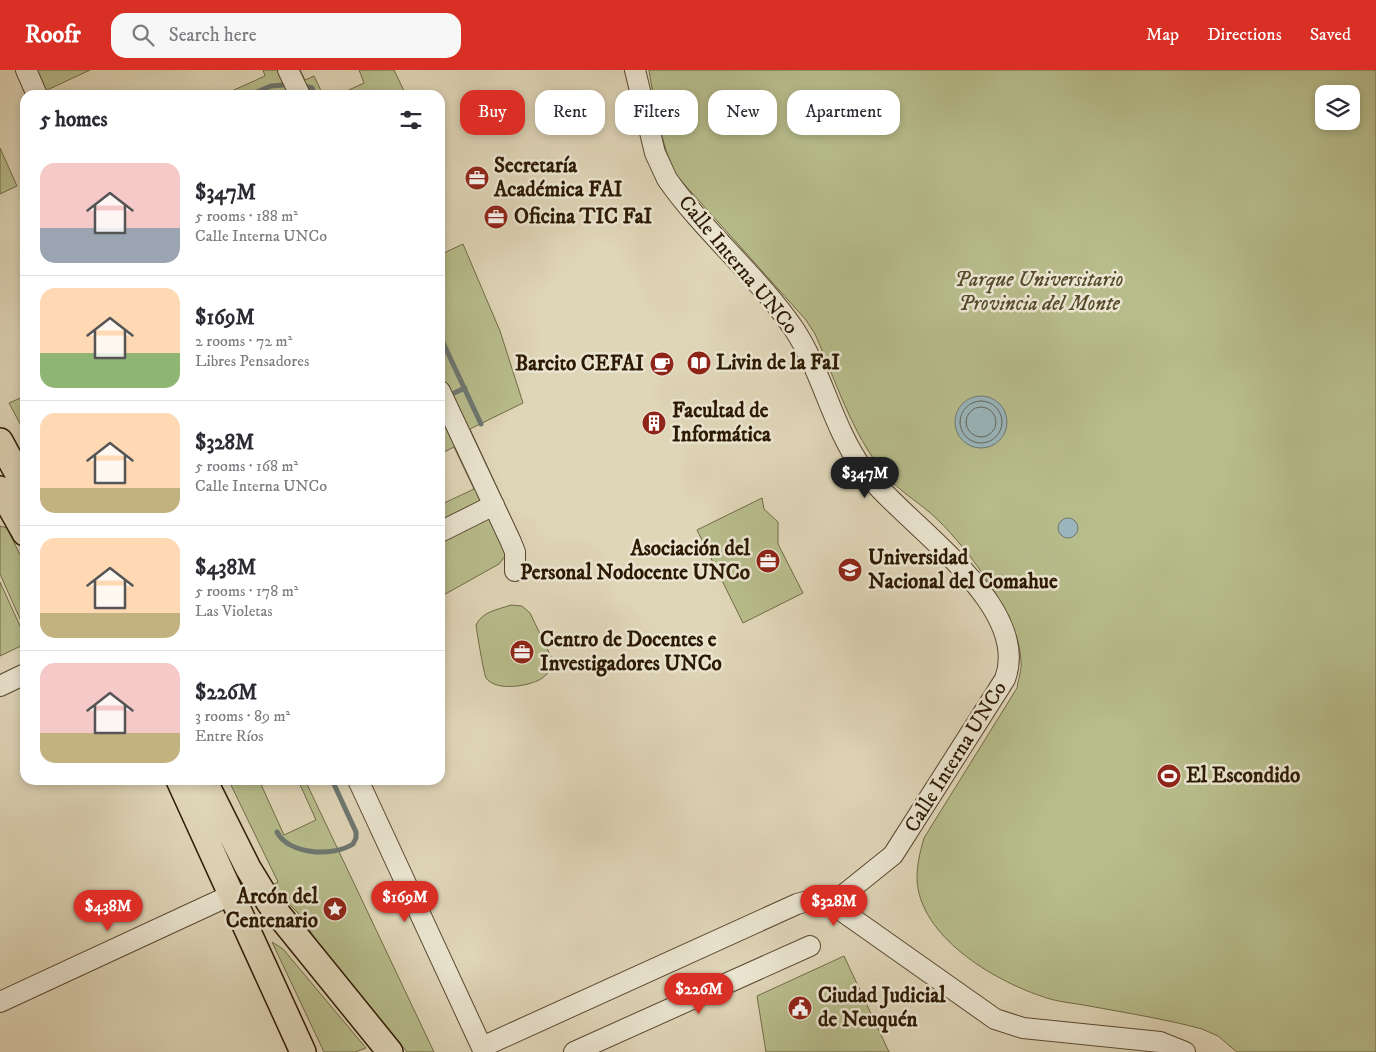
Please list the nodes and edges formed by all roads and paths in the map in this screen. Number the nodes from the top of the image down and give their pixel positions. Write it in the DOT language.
graph roads {
  1 [pos="26,70"];
  2 [pos="288,70"];
  3 [pos="635,70"];
  4 [pos="35,90"];
  5 [pos="298,90"];
  6 [pos="445,402"];
  7 [pos="0,441"];
  8 [pos="20,477"];
  9 [pos="0,489"];
  10 [pos="494,505"];
  11 [pos="13,522"];
  12 [pos="445,530"];
  13 [pos="514,572"];
  14 [pos="20,676"];
  15 [pos="0,686"];
  16 [pos="181,785"];
  17 [pos="206,785"];
  18 [pos="360,785"];
  19 [pos="231,895"];
  20 [pos="832,904"];
  21 [pos="810,946"];
  22 [pos="0,1002"];
  23 [pos="483,1049"];
  24 [pos="303,1052"];
  25 [pos="390,1052"];
  26 [pos="574,1052"];
  27 [pos="1185,1052"];
  1 -- 4 [label="street"];
  2 -- 5 [label="street"];
  3 -- 20 [label="street, Calle Interna UNCo"];
  6 -- 10 [label="street"];
  7 -- 8 [label="main road"];
  9 -- 11 [label="main road"];
  10 -- 12 [label="street"];
  10 -- 13 [label="street"];
  14 -- 15 [label="street"];
  16 -- 19 [label="main road"];
  17 -- 25 [label="main road"];
  18 -- 23 [label="street"];
  19 -- 22 [label="street"];
  19 -- 24 [label="main road"];
  20 -- 23 [label="street"];
  20 -- 27 [label="street"];
  21 -- 26 [label="street"];
}
